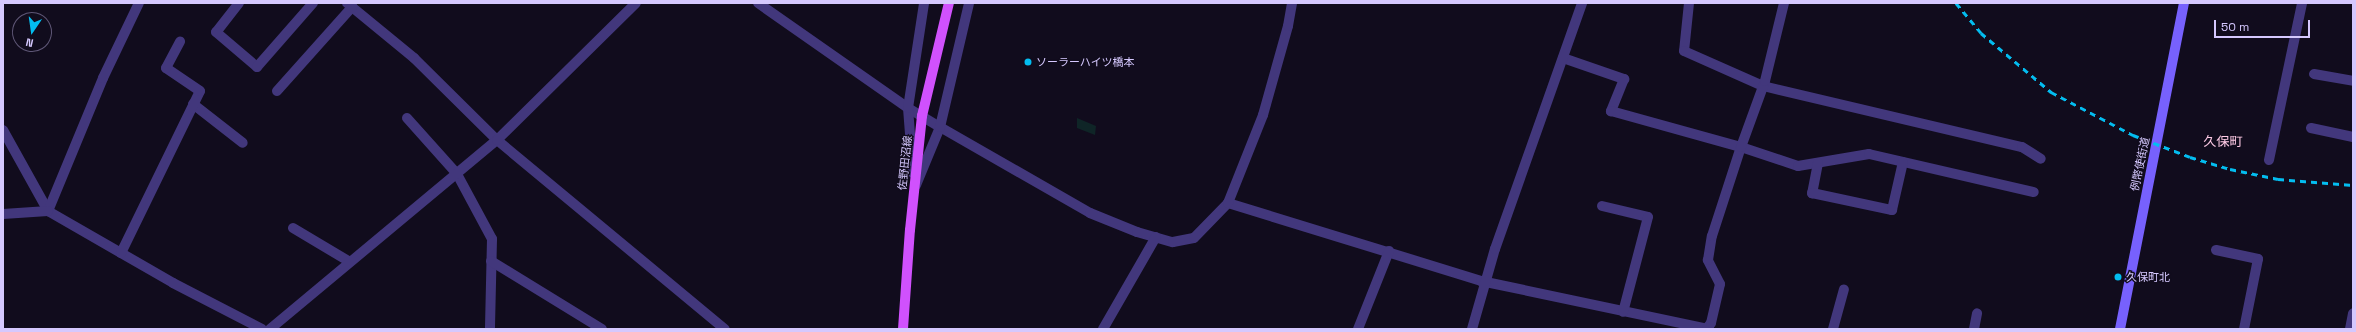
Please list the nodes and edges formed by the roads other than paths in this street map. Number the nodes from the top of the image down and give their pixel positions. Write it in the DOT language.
graph roads {
  1 [pos="139,3"];
  2 [pos="239,3"];
  3 [pos="313,3"];
  4 [pos="636,3"];
  5 [pos="758,3"];
  6 [pos="924,3"];
  7 [pos="949,3"];
  8 [pos="969,3"];
  9 [pos="1292,3"];
  10 [pos="1582,3"];
  11 [pos="1689,3"];
  12 [pos="1784,3"];
  13 [pos="2184,3"];
  14 [pos="2302,3"];
  15 [pos="349,5"];
  16 [pos="180,42"];
  17 [pos="1563,58"];
  18 [pos="2314,74"];
  19 [pos="2353,81"];
  20 [pos="1763,86"];
  21 [pos="277,91"];
  22 [pos="193,104"];
  23 [pos="908,108"];
  24 [pos="922,116"];
  25 [pos="407,118"];
  26 [pos="940,127"];
  27 [pos="2311,128"];
  28 [pos="3,130"];
  29 [pos="2353,137"];
  30 [pos="497,140"];
  31 [pos="243,143"];
  32 [pos="1741,147"];
  33 [pos="2041,159"];
  34 [pos="2268,160"];
  35 [pos="1818,162"];
  36 [pos="1903,162"];
  37 [pos="457,174"];
  38 [pos="914,189"];
  39 [pos="2034,192"];
  40 [pos="1228,203"];
  41 [pos="1602,206"];
  42 [pos="48,211"];
  43 [pos="3,214"];
  44 [pos="293,228"];
  45 [pos="1156,237"];
  46 [pos="2216,250"];
  47 [pos="1390,251"];
  48 [pos="121,253"];
  49 [pos="491,261"];
  50 [pos="350,262"];
  51 [pos="1486,282"];
  52 [pos="1844,289"];
  53 [pos="1623,312"];
  54 [pos="2353,313"];
  55 [pos="1977,314"];
  56 [pos="276,327"];
  57 [pos="262,329"];
  58 [pos="490,329"];
  59 [pos="602,329"];
  60 [pos="725,329"];
  61 [pos="903,329"];
  62 [pos="1103,329"];
  63 [pos="1358,329"];
  64 [pos="1472,329"];
  65 [pos="1702,329"];
  66 [pos="1833,329"];
  67 [pos="1974,329"];
  68 [pos="2120,329"];
  69 [pos="2244,329"];
  70 [pos="2350,329"];
  1 -- 42 [label="street"];
  2 -- 3 [label="street"];
  4 -- 30 [label="street"];
  5 -- 23 [label="street"];
  6 -- 23 [label="street"];
  7 -- 24 [label="main road, 佐野田沼線"];
  8 -- 26 [label="street"];
  9 -- 40 [label="street"];
  10 -- 17 [label="street"];
  11 -- 20 [label="street"];
  12 -- 20 [label="street"];
  13 -- 68 [label="street, 例幣使街道"];
  14 -- 34 [label="street"];
  15 -- 21 [label="street"];
  15 -- 30 [label="street"];
  16 -- 22 [label="street"];
  17 -- 32 [label="street"];
  17 -- 51 [label="street"];
  18 -- 19 [label="street"];
  20 -- 32 [label="street"];
  20 -- 33 [label="street"];
  22 -- 31 [label="street"];
  22 -- 48 [label="street"];
  23 -- 24 [label="street"];
  23 -- 38 [label="street"];
  24 -- 26 [label="street"];
  24 -- 38 [label="main road, 佐野田沼線"];
  25 -- 37 [label="street"];
  26 -- 38 [label="street"];
  26 -- 45 [label="street"];
  27 -- 29 [label="street"];
  28 -- 42 [label="street"];
  30 -- 37 [label="street"];
  30 -- 60 [label="street"];
  32 -- 35 [label="street"];
  32 -- 65 [label="street"];
  35 -- 36 [label="street"];
  35 -- 36 [label="street"];
  36 -- 39 [label="street"];
  37 -- 49 [label="street"];
  37 -- 50 [label="street"];
  38 -- 61 [label="main road, 佐野田沼線"];
  40 -- 45 [label="street"];
  40 -- 47 [label="street"];
  41 -- 53 [label="street"];
  42 -- 43 [label="street"];
  42 -- 48 [label="street"];
  44 -- 50 [label="street"];
  45 -- 62 [label="street"];
  46 -- 69 [label="street"];
  47 -- 51 [label="street"];
  47 -- 63 [label="street"];
  48 -- 57 [label="street"];
  49 -- 58 [label="street"];
  49 -- 59 [label="street"];
  50 -- 56 [label="street"];
  51 -- 53 [label="street"];
  51 -- 64 [label="street"];
  52 -- 66 [label="street"];
  53 -- 65 [label="street"];
  54 -- 70 [label="street"];
  55 -- 67 [label="street"];
}
